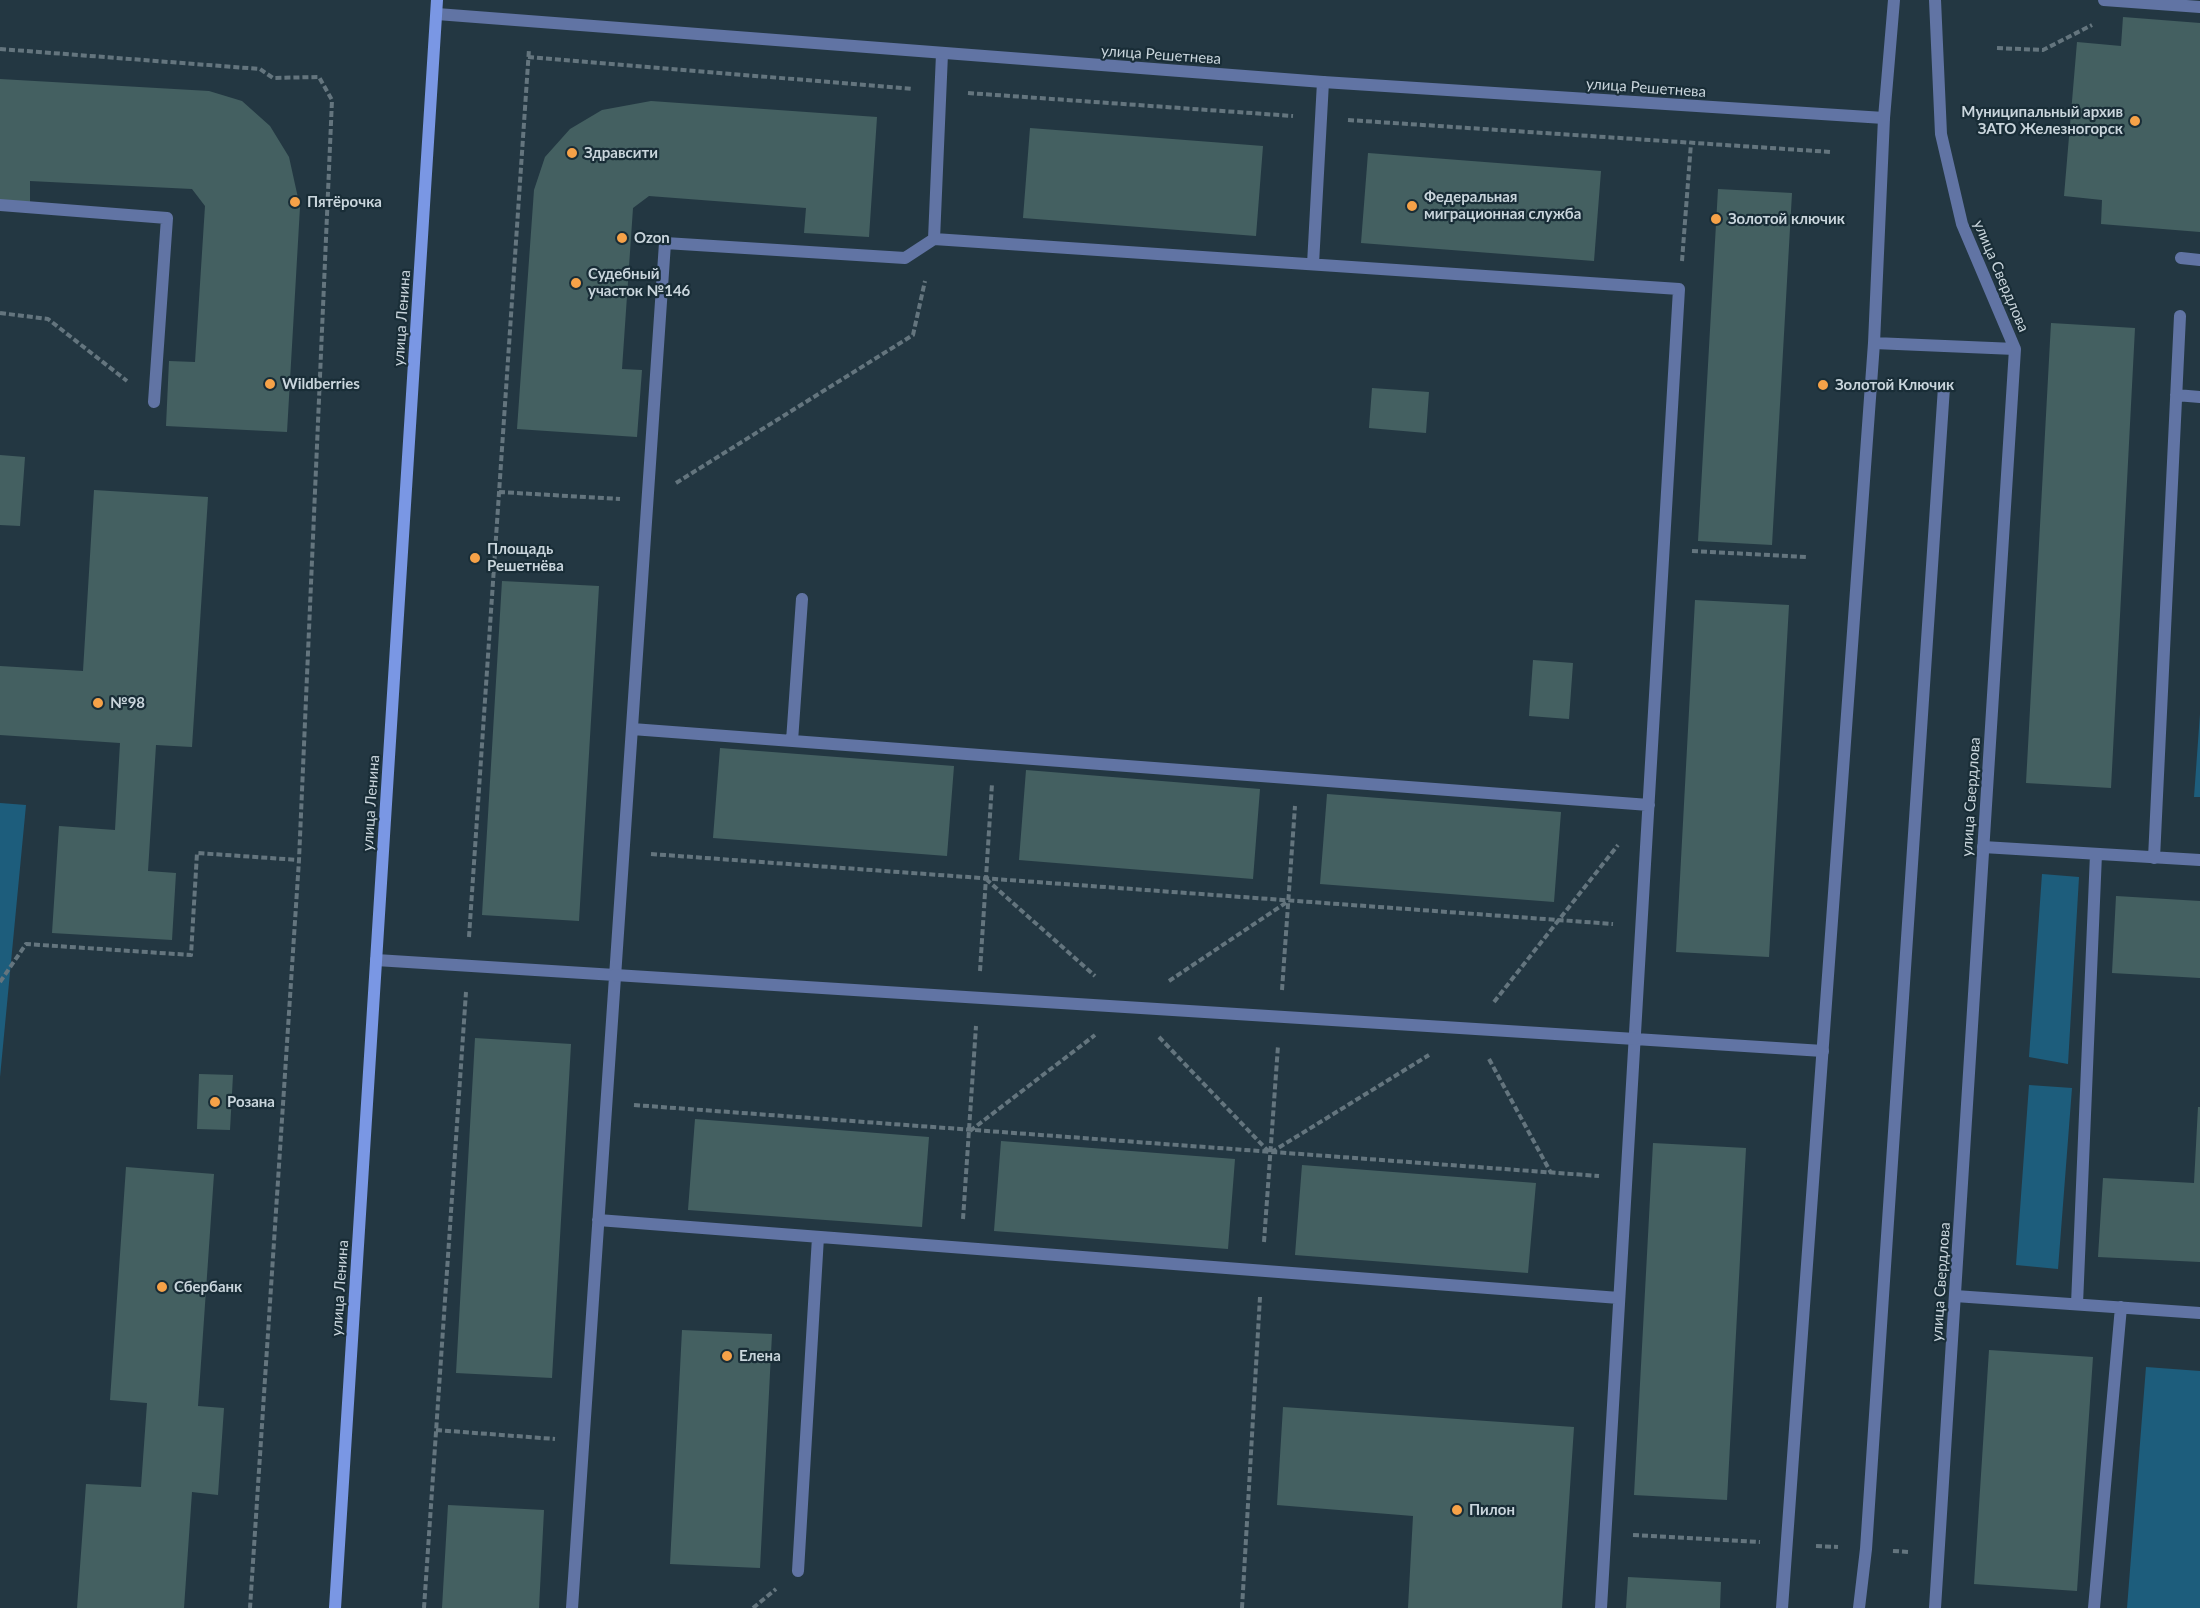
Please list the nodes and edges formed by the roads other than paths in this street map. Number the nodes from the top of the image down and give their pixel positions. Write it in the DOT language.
graph roads {
  1 [pos="437,0"];
  2 [pos="1894,0"];
  3 [pos="1935,0"];
  4 [pos="2104,0"];
  5 [pos="2139,1"];
  6 [pos="2200,7"];
  7 [pos="437,14"];
  8 [pos="942,54"];
  9 [pos="1323,82"];
  10 [pos="1884,118"];
  11 [pos="0,205"];
  12 [pos="934,239"];
  13 [pos="2181,258"];
  14 [pos="2200,260"];
  15 [pos="1313,264"];
  16 [pos="2180,316"];
  17 [pos="1875,342"];
  18 [pos="2015,349"];
  19 [pos="1944,387"];
  20 [pos="2176,396"];
  21 [pos="2200,397"];
  22 [pos="154,402"];
  23 [pos="802,598"];
  24 [pos="632,729"];
  25 [pos="792,741"];
  26 [pos="1649,805"];
  27 [pos="1983,847"];
  28 [pos="2096,854"];
  29 [pos="2154,858"];
  30 [pos="2200,860"];
  31 [pos="376,960"];
  32 [pos="615,975"];
  33 [pos="1635,1039"];
  34 [pos="1823,1051"];
  35 [pos="598,1220"];
  36 [pos="818,1237"];
  37 [pos="1955,1296"];
  38 [pos="1619,1298"];
  39 [pos="2077,1304"];
  40 [pos="2121,1307"];
  41 [pos="2200,1313"];
  42 [pos="798,1570"];
  43 [pos="334,1608"];
  44 [pos="572,1608"];
  45 [pos="1601,1608"];
  46 [pos="1782,1608"];
  47 [pos="1859,1608"];
  48 [pos="1935,1608"];
  49 [pos="2094,1608"];
  1 -- 7 [label="main road, улица Ленина"];
  2 -- 10 [label="street"];
  3 -- 18 [label="street, улица Свердлова"];
  4 -- 5 [label="street"];
  5 -- 6 [label="street"];
  7 -- 8 [label="street, улица Решетнева"];
  7 -- 31 [label="main road, улица Ленина"];
  8 -- 9 [label="street, улица Решетнева"];
  8 -- 12 [label="street"];
  9 -- 10 [label="street, улица Решетнева"];
  9 -- 15 [label="street"];
  10 -- 17 [label="street"];
  11 -- 22 [label="street"];
  12 -- 15 [label="street"];
  12 -- 24 [label="street"];
  13 -- 14 [label="street"];
  15 -- 26 [label="street"];
  16 -- 20 [label="street"];
  17 -- 18 [label="street"];
  17 -- 34 [label="street"];
  18 -- 27 [label="street, улица Свердлова"];
  19 -- 47 [label="street"];
  20 -- 21 [label="street"];
  20 -- 29 [label="street"];
  23 -- 25 [label="street"];
  24 -- 25 [label="street"];
  24 -- 32 [label="street"];
  25 -- 26 [label="street"];
  26 -- 33 [label="street"];
  27 -- 28 [label="street"];
  27 -- 37 [label="street, улица Свердлова"];
  28 -- 29 [label="street"];
  28 -- 39 [label="street"];
  29 -- 30 [label="street"];
  31 -- 32 [label="street"];
  31 -- 43 [label="main road, улица Ленина"];
  32 -- 33 [label="street"];
  32 -- 35 [label="street"];
  33 -- 34 [label="street"];
  33 -- 38 [label="street"];
  34 -- 46 [label="street"];
  35 -- 36 [label="street"];
  35 -- 44 [label="street"];
  36 -- 38 [label="street"];
  36 -- 42 [label="street"];
  37 -- 39 [label="street"];
  37 -- 48 [label="street, улица Свердлова"];
  38 -- 45 [label="street"];
  39 -- 40 [label="street"];
  40 -- 41 [label="street"];
  40 -- 49 [label="street"];
}
